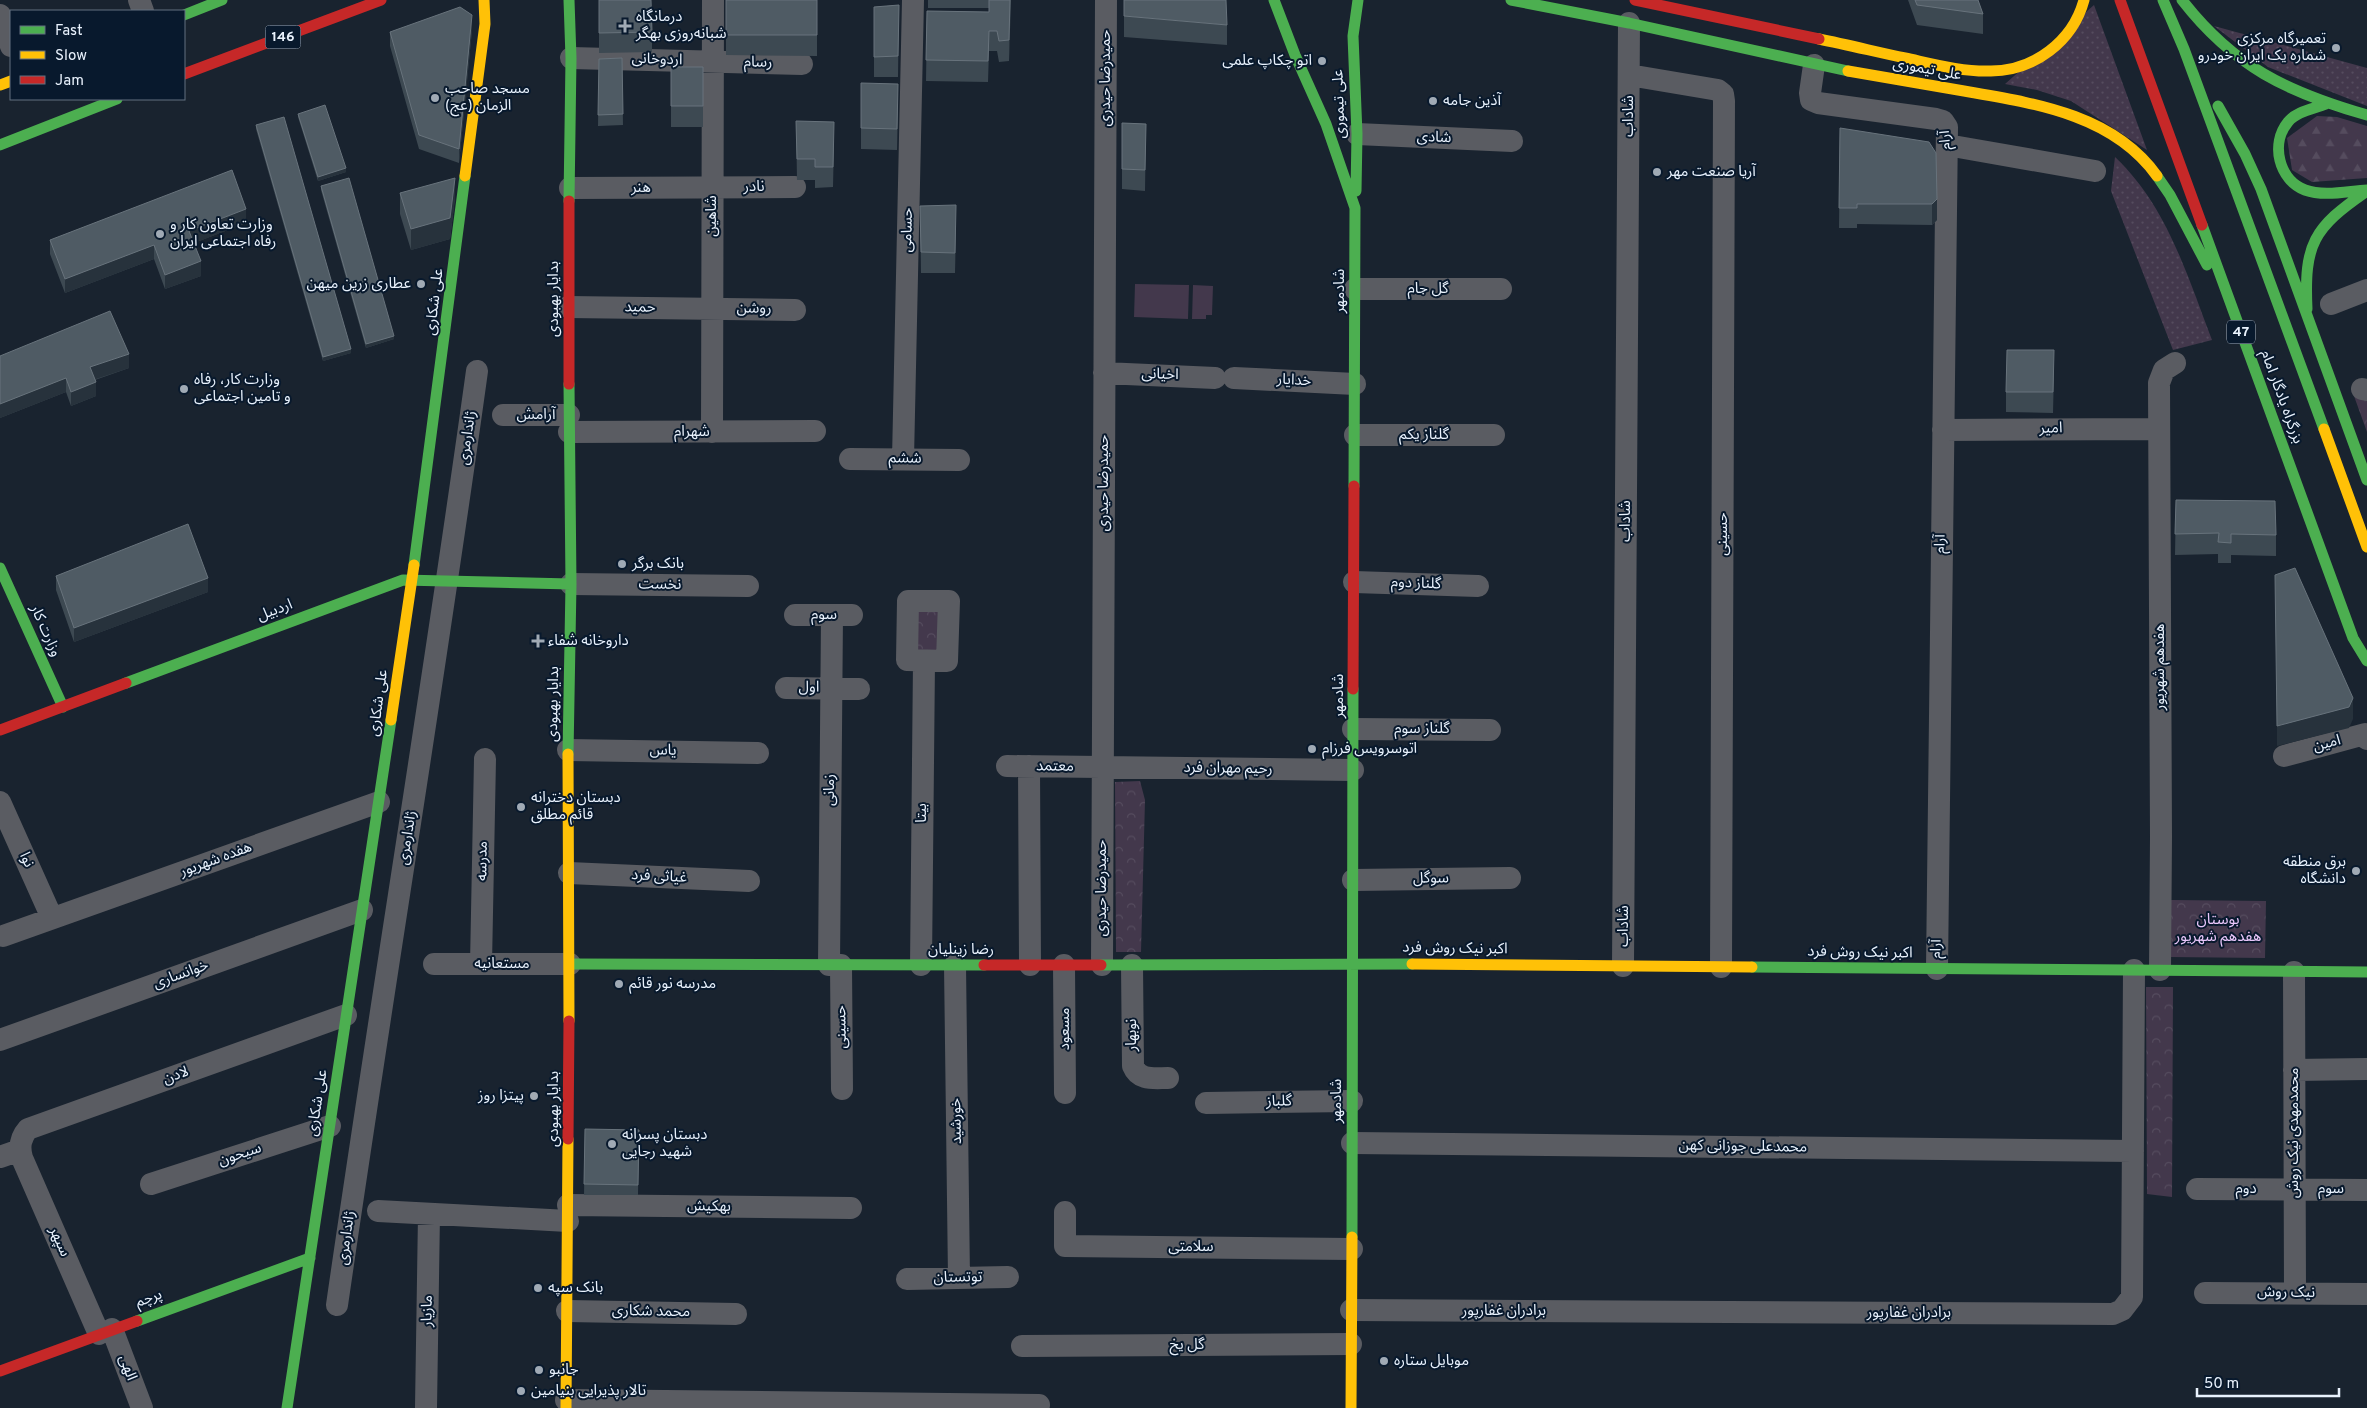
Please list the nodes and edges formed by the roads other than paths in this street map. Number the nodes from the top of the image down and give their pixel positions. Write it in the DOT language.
graph roads {
  1 [pos="222,0"];
  2 [pos="382,0"];
  3 [pos="484,0"];
  4 [pos="569,0"];
  5 [pos="713,0"];
  6 [pos="913,0"];
  7 [pos="1106,0"];
  8 [pos="1274,0"];
  9 [pos="1358,0"];
  10 [pos="1511,0"];
  11 [pos="1635,0"];
  12 [pos="2084,0"];
  13 [pos="2120,0"];
  14 [pos="2163,0"];
  15 [pos="2182,0"];
  16 [pos="1667,3"];
  17 [pos="0,15"];
  18 [pos="185,15"];
  19 [pos="1629,23"];
  20 [pos="10,43"];
  21 [pos="2184,50"];
  22 [pos="571,58"];
  23 [pos="712,62"];
  24 [pos="802,64"];
  25 [pos="1814,65"];
  26 [pos="185,74"];
  27 [pos="1629,75"];
  28 [pos="114,100"];
  29 [pos="2326,104"];
  30 [pos="2367,115"];
  31 [pos="1357,134"];
  32 [pos="1512,141"];
  33 [pos="1947,144"];
  34 [pos="0,145"];
  35 [pos="2095,171"];
  36 [pos="712,187"];
  37 [pos="795,187"];
  38 [pos="570,188"];
  39 [pos="2367,190"];
  40 [pos="1355,208"];
  41 [pos="1355,289"];
  42 [pos="1502,289"];
  43 [pos="2367,290"];
  44 [pos="2331,304"];
  45 [pos="568,307"];
  46 [pos="712,309"];
  47 [pos="795,310"];
  48 [pos="2308,318"];
  49 [pos="2236,319"];
  50 [pos="2171,364"];
  51 [pos="477,371"];
  52 [pos="1104,373"];
  53 [pos="1225,378"];
  54 [pos="1355,384"];
  55 [pos="503,415"];
  56 [pos="569,424"];
  57 [pos="2159,429"];
  58 [pos="1943,430"];
  59 [pos="815,431"];
  60 [pos="712,432"];
  61 [pos="1355,435"];
  62 [pos="1494,435"];
  63 [pos="850,459"];
  64 [pos="903,459"];
  65 [pos="960,460"];
  66 [pos="2367,480"];
  67 [pos="2367,547"];
  68 [pos="0,568"];
  69 [pos="412,579"];
  70 [pos="448,580"];
  71 [pos="1354,582"];
  72 [pos="571,584"];
  73 [pos="748,586"];
  74 [pos="1478,586"];
  75 [pos="795,615"];
  76 [pos="842,615"];
  77 [pos="2353,638"];
  78 [pos="924,661"];
  79 [pos="2367,661"];
  80 [pos="2367,674"];
  81 [pos="786,688"];
  82 [pos="831,688"];
  83 [pos="859,689"];
  84 [pos="63,706"];
  85 [pos="1353,729"];
  86 [pos="0,730"];
  87 [pos="1490,730"];
  88 [pos="2367,738"];
  89 [pos="568,750"];
  90 [pos="758,753"];
  91 [pos="2284,756"];
  92 [pos="486,759"];
  93 [pos="1103,767"];
  94 [pos="1353,770"];
  95 [pos="0,802"];
  96 [pos="379,802"];
  97 [pos="569,873"];
  98 [pos="1510,878"];
  99 [pos="1353,880"];
  100 [pos="749,881"];
  101 [pos="362,910"];
  102 [pos="52,918"];
  103 [pos="3,936"];
  104 [pos="1353,963"];
  105 [pos="434,964"];
  106 [pos="481,964"];
  107 [pos="570,964"];
  108 [pos="835,965"];
  109 [pos="921,965"];
  110 [pos="955,965"];
  111 [pos="1030,965"];
  112 [pos="1064,965"];
  113 [pos="1102,965"];
  114 [pos="1132,965"];
  115 [pos="1624,966"];
  116 [pos="1721,966"];
  117 [pos="1936,969"];
  118 [pos="2134,970"];
  119 [pos="2160,970"];
  120 [pos="2294,972"];
  121 [pos="2367,972"];
  122 [pos="346,1015"];
  123 [pos="0,1040"];
  124 [pos="2367,1069"];
  125 [pos="2294,1070"];
  126 [pos="1168,1078"];
  127 [pos="842,1089"];
  128 [pos="1065,1093"];
  129 [pos="1352,1101"];
  130 [pos="1206,1103"];
  131 [pos="330,1126"];
  132 [pos="1352,1143"];
  133 [pos="2133,1151"];
  134 [pos="10,1154"];
  135 [pos="151,1184"];
  136 [pos="2197,1189"];
  137 [pos="2294,1189"];
  138 [pos="2367,1190"];
  139 [pos="851,1208"];
  140 [pos="378,1211"];
  141 [pos="1065,1212"];
  142 [pos="568,1213"];
  143 [pos="429,1214"];
  144 [pos="1352,1249"];
  145 [pos="310,1258"];
  146 [pos="1008,1277"];
  147 [pos="959,1278"];
  148 [pos="907,1279"];
  149 [pos="2205,1292"];
  150 [pos="2296,1293"];
  151 [pos="2367,1294"];
  152 [pos="337,1305"];
  153 [pos="1351,1310"];
  154 [pos="567,1311"];
  155 [pos="736,1314"];
  156 [pos="106,1331"];
  157 [pos="1351,1344"];
  158 [pos="1022,1346"];
  159 [pos="0,1371"];
  160 [pos="566,1404"];
  161 [pos="1039,1405"];
  162 [pos="969,1406"];
  163 [pos="142,1408"];
  164 [pos="287,1408"];
  165 [pos="426,1408"];
  166 [pos="1351,1408"];
  1 -- 18 [label="main road"];
  2 -- 26 [label="main road, 146"];
  3 -- 69 [label="main road, علی شکاری"];
  4 -- 22 [label="main road, بدایار بهبودی"];
  5 -- 23 [label="street, شاهین"];
  6 -- 64 [label="street, حسامی"];
  7 -- 52 [label="street, حمیدرضا حیدری"];
  8 -- 40 [label="main road, شادمهر"];
  9 -- 31 [label="main road, علی تیموری"];
  10 -- 19 [label="main road, علی تیموری"];
  11 -- 16 [label="main road, علی تیموری"];
  11 -- 19 [label="main road"];
  12 -- 16 [label="main road, علی تیموری"];
  13 -- 49 [label="main road, بزرگراه یادگار امام / 47"];
  14 -- 21 [label="main road, بزرگراه یادگار امام"];
  15 -- 29 [label="main road"];
  17 -- 20 [label="street"];
  19 -- 25 [label="main road, علی تیموری"];
  19 -- 27 [label="street, شاداب"];
  21 -- 48 [label="main road"];
  21 -- 67 [label="main road, بزرگراه یادگار امام"];
  22 -- 23 [label="street, اردوخانی"];
  22 -- 38 [label="main road, بدایار بهبودی"];
  23 -- 24 [label="street, رسام"];
  23 -- 36 [label="street, شاهین"];
  25 -- 33 [label="street, آرام"];
  25 -- 49 [label="main road, علی تیموری"];
  27 -- 115 [label="street, شاداب"];
  27 -- 116 [label="street, حسینی"];
  28 -- 34 [label="main road"];
  29 -- 30 [label="main road"];
  29 -- 39 [label="main road"];
  31 -- 32 [label="street, شادی"];
  31 -- 40 [label="main road, علی تیموری"];
  33 -- 35 [label="street"];
  33 -- 58 [label="street, آرام"];
  36 -- 37 [label="street, نادر"];
  36 -- 38 [label="street, هنر"];
  36 -- 46 [label="street, شاهین"];
  38 -- 45 [label="main road, بدایار بهبودی"];
  39 -- 48 [label="main road"];
  40 -- 41 [label="main road, شادمهر"];
  41 -- 42 [label="street, گل جام"];
  41 -- 54 [label="main road, شادمهر"];
  43 -- 44 [label="street"];
  45 -- 46 [label="street, حمید"];
  45 -- 56 [label="main road, بدایار بهبودی"];
  46 -- 47 [label="street, روشن"];
  46 -- 60 [label="street, شاهین"];
  48 -- 66 [label="main road"];
  49 -- 77 [label="main road, بزرگراه یادگار امام / 47"];
  50 -- 57 [label="street, هفدهم شهریور"];
  51 -- 70 [label="street, ژاندارمری"];
  52 -- 53 [label="street, اخیانی"];
  52 -- 93 [label="street, حمیدرضا حیدری"];
  53 -- 54 [label="street, خدایار"];
  54 -- 61 [label="main road, شادمهر"];
  55 -- 56 [label="street, آرامش"];
  56 -- 60 [label="street, شهرام"];
  56 -- 72 [label="main road, بدایار بهبودی"];
  57 -- 58 [label="street, امیر"];
  57 -- 119 [label="street, هفدهم شهریور"];
  58 -- 117 [label="street, آرام"];
  59 -- 60 [label="street, شهرام"];
  61 -- 62 [label="street, گلناز یکم"];
  61 -- 71 [label="main road, شادمهر"];
  63 -- 64 [label="street, ششم"];
  64 -- 65 [label="street, ششم"];
  68 -- 84 [label="main road, وزارت کار"];
  69 -- 70 [label="main road, اردبیل"];
  69 -- 84 [label="main road, اردبیل"];
  69 -- 96 [label="main road, علی شکاری"];
  70 -- 72 [label="main road, اردبیل"];
  70 -- 152 [label="street, ژاندارمری"];
  71 -- 74 [label="street, گلناز دوم"];
  71 -- 85 [label="main road, شادمهر"];
  72 -- 73 [label="street, نخست"];
  72 -- 89 [label="main road, بدایار بهبودی"];
  75 -- 76 [label="street, سوم"];
  76 -- 82 [label="street, زمانی"];
  77 -- 79 [label="main road, بزرگراه یادگار امام / 47"];
  77 -- 80 [label="main road"];
  78 -- 109 [label="street, بیتا"];
  81 -- 82 [label="street, اول"];
  82 -- 83 [label="street"];
  82 -- 108 [label="street, زمانی"];
  84 -- 86 [label="main road, اردبیل"];
  85 -- 87 [label="street, گلناز سوم"];
  85 -- 94 [label="main road, شادمهر"];
  88 -- 91 [label="street, امین"];
  89 -- 90 [label="street, یاس"];
  89 -- 97 [label="main road, بدایار بهبودی"];
  92 -- 106 [label="street, مدرسه"];
  93 -- 94 [label="street, رحیم مهران فرد"];
  93 -- 111 [label="street, معتمد"];
  93 -- 113 [label="street, حمیدرضا حیدری"];
  94 -- 99 [label="main road, شادمهر"];
  95 -- 102 [label="street, نوا"];
  96 -- 101 [label="main road, علی شکاری"];
  96 -- 102 [label="street, هفده شهریور"];
  97 -- 100 [label="street, غیاثی فرد"];
  97 -- 107 [label="main road, بدایار بهبودی"];
  98 -- 99 [label="street, سوگل"];
  99 -- 104 [label="main road, شادمهر"];
  101 -- 122 [label="main road, علی شکاری"];
  101 -- 123 [label="street, خوانساری"];
  102 -- 103 [label="street, هفده شهریور"];
  104 -- 114 [label="main road, رضا زینلیان"];
  104 -- 115 [label="main road, اکبر نیک روش فرد"];
  104 -- 129 [label="main road, شادمهر"];
  105 -- 106 [label="street, مستعانیه"];
  106 -- 107 [label="street, مستعانیه"];
  107 -- 108 [label="main road, رضا زینلیان"];
  107 -- 142 [label="main road, بدایار بهبودی"];
  108 -- 109 [label="main road, رضا زینلیان"];
  108 -- 127 [label="street, حسینی"];
  109 -- 110 [label="main road, رضا زینلیان"];
  110 -- 111 [label="main road, رضا زینلیان"];
  110 -- 147 [label="street, خورشید"];
  111 -- 112 [label="main road, رضا زینلیان"];
  112 -- 113 [label="main road, رضا زینلیان"];
  112 -- 128 [label="street, مسعود"];
  113 -- 114 [label="main road, رضا زینلیان"];
  114 -- 126 [label="street, نوبهار"];
  115 -- 116 [label="main road, اکبر نیک روش فرد"];
  116 -- 117 [label="main road, اکبر نیک روش فرد"];
  117 -- 118 [label="main road, اکبر نیک روش فرد"];
  118 -- 119 [label="main road, اکبر نیک روش فرد"];
  118 -- 133 [label="street, برادران غفارپور"];
  119 -- 120 [label="main road, اکبر نیک روش فرد"];
  120 -- 121 [label="main road, اکبر نیک روش فرد"];
  120 -- 125 [label="street, محمدمهدی نیک روش"];
  122 -- 131 [label="main road, علی شکاری"];
  122 -- 134 [label="street, لادن"];
  124 -- 125 [label="street"];
  125 -- 137 [label="street, محمدمهدی نیک روش"];
  129 -- 130 [label="street, گلباز"];
  129 -- 132 [label="main road, شادمهر"];
  131 -- 135 [label="street, سیحون"];
  131 -- 145 [label="main road, علی شکاری"];
  132 -- 133 [label="street, محمدعلی جوزانی کهن"];
  132 -- 144 [label="main road, شادمهر"];
  133 -- 153 [label="street, برادران غفارپور"];
  134 -- 156 [label="street, سپهر"];
  136 -- 137 [label="street, دوم"];
  137 -- 138 [label="street, سوم"];
  137 -- 150 [label="street, محمدمهدی نیک روش"];
  139 -- 142 [label="street, بهکیش"];
  140 -- 143 [label="street"];
  141 -- 144 [label="street, سلامتی"];
  142 -- 143 [label="street"];
  142 -- 154 [label="main road, بدایار بهبودی"];
  143 -- 165 [label="street, مازیار"];
  144 -- 153 [label="main road, شادمهر"];
  145 -- 156 [label="main road, پرچم"];
  145 -- 164 [label="main road, علی شکاری"];
  146 -- 147 [label="street, توتستان"];
  147 -- 148 [label="street, توتستان"];
  149 -- 150 [label="street, نیک روش"];
  150 -- 151 [label="street, نیک روش"];
  153 -- 157 [label="main road, شادمهر"];
  154 -- 155 [label="street, محمد شکاری"];
  154 -- 160 [label="main road, بدایار بهبودی"];
  156 -- 159 [label="main road, پرچم"];
  156 -- 163 [label="street, الهی"];
  157 -- 158 [label="street, گل یخ"];
  157 -- 166 [label="main road, شادمهر"];
  160 -- 162 [label="street"];
  161 -- 162 [label="street"];
}
